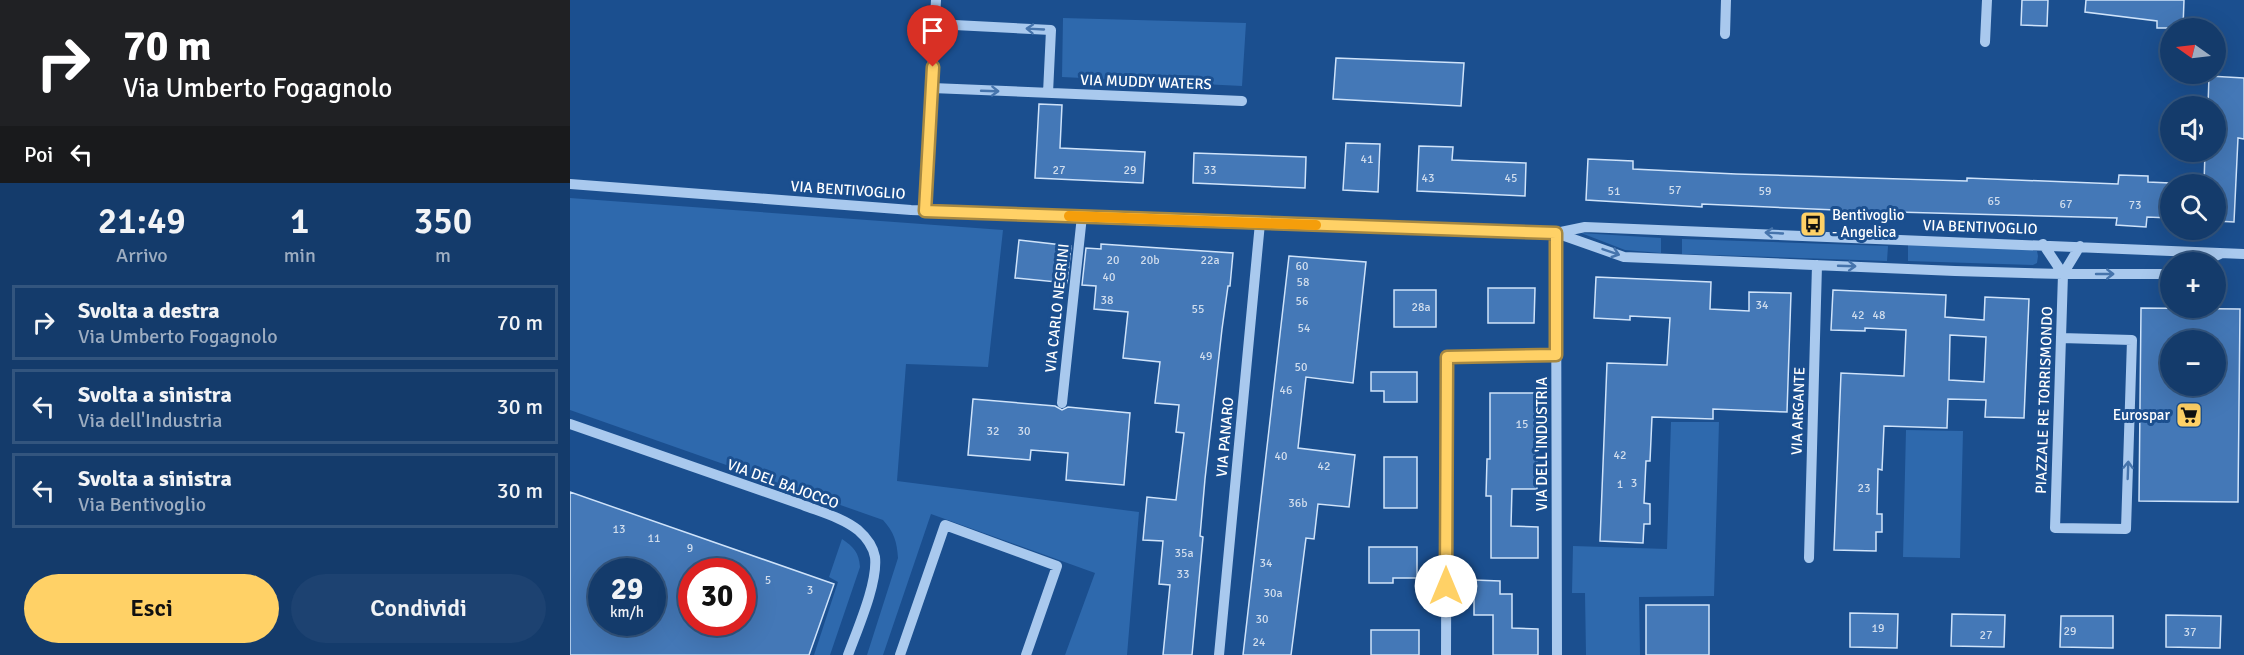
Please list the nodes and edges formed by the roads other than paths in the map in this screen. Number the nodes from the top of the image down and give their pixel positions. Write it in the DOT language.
graph roads {
  1 [pos="936,0"];
  2 [pos="1726,0"];
  3 [pos="1987,0"];
  4 [pos="935,24"];
  5 [pos="1725,34"];
  6 [pos="1985,42"];
  7 [pos="932,88"];
  8 [pos="1048,93"];
  9 [pos="1242,101"];
  10 [pos="570,184"];
  11 [pos="925,211"];
  12 [pos="1082,216"];
  13 [pos="1260,223"];
  14 [pos="1556,233"];
  15 [pos="2043,244"];
  16 [pos="2080,246"];
  17 [pos="2203,252"];
  18 [pos="2226,253"];
  19 [pos="2244,254"];
  20 [pos="1817,265"];
  21 [pos="2063,274"];
  22 [pos="2160,274"];
  23 [pos="2061,338"];
  24 [pos="1556,355"];
  25 [pos="1062,403"];
  26 [pos="570,424"];
  27 [pos="1809,558"];
  28 [pos="848,655"];
  29 [pos="900,655"];
  30 [pos="1026,655"];
  31 [pos="1219,655"];
  32 [pos="1446,655"];
  33 [pos="1557,655"];
  1 -- 4 [label="street"];
  2 -- 5 [label="street"];
  3 -- 6 [label="street"];
  4 -- 7 [label="street"];
  8 -- 4 [label="street, one-way"];
  7 -- 8 [label="street, VIA MUDDY WATERS, one-way"];
  7 -- 11 [label="street"];
  8 -- 9 [label="street, VIA MUDDY WATERS"];
  10 -- 11 [label="street, VIA BENTIVOGLIO"];
  11 -- 12 [label="street, VIA BENTIVOGLIO"];
  12 -- 13 [label="street, VIA BENTIVOGLIO"];
  12 -- 25 [label="street, VIA CARLO NEGRINI"];
  13 -- 14 [label="street, VIA BENTIVOGLIO"];
  13 -- 31 [label="street, VIA PANARO"];
  15 -- 14 [label="street, VIA BENTIVOGLIO, one-way"];
  14 -- 20 [label="street, VIA BENTIVOGLIO, one-way"];
  14 -- 24 [label="street, VIA DELL'INDUSTRIA"];
  15 -- 16 [label="street, VIA BENTIVOGLIO"];
  15 -- 21 [label="street"];
  16 -- 17 [label="street, VIA BENTIVOGLIO"];
  16 -- 21 [label="street"];
  18 -- 19 [label="street, VIA BENTIVOGLIO"];
  20 -- 21 [label="street, VIA BENTIVOGLIO, one-way"];
  20 -- 27 [label="street, VIA ARGANTE"];
  21 -- 22 [label="street, VIA BENTIVOGLIO, one-way"];
  21 -- 23 [label="street, PIAZZALE RE TORRISMONDO"];
  23 -- 23 [label="street, PIAZZALE RE TORRISMONDO, one-way"];
  24 -- 32 [label="street"];
  24 -- 33 [label="street, VIA DELL'INDUSTRIA"];
  26 -- 28 [label="street, VIA DEL BAJOCCO"];
  29 -- 30 [label="street"];
}
